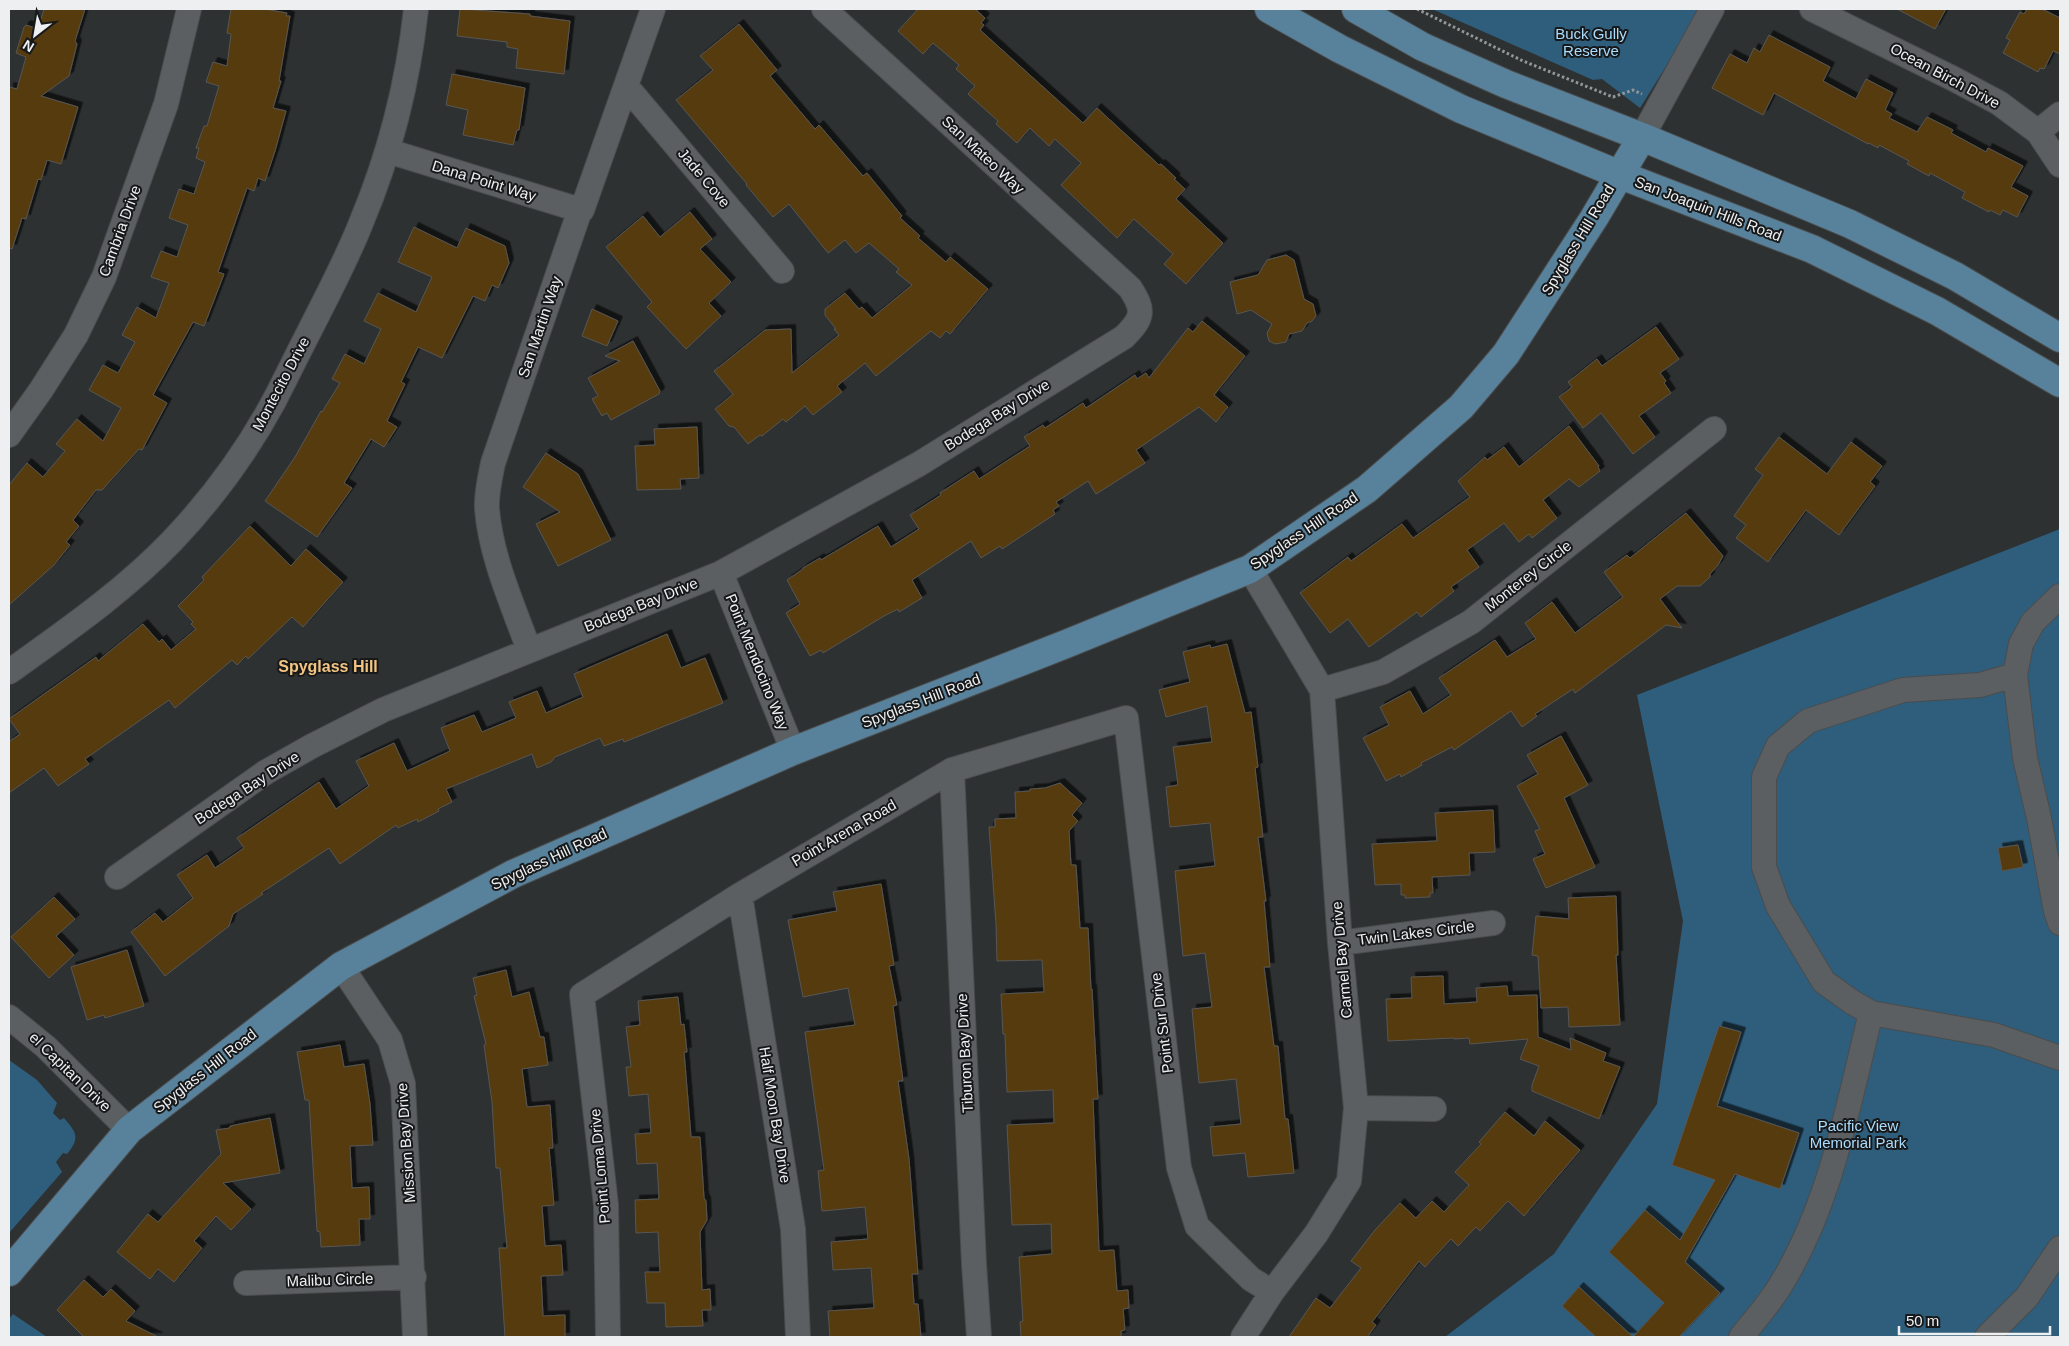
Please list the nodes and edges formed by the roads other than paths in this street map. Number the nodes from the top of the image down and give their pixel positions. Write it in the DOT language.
graph roads {
  1 [pos="189,9"];
  2 [pos="416,9"];
  3 [pos="653,9"];
  4 [pos="824,9"];
  5 [pos="1269,9"];
  6 [pos="1356,9"];
  7 [pos="1712,9"];
  8 [pos="1812,9"];
  9 [pos="626,86"];
  10 [pos="2060,114"];
  11 [pos="2038,132"];
  12 [pos="1642,137"];
  13 [pos="388,151"];
  14 [pos="2060,165"];
  15 [pos="1618,174"];
  16 [pos="580,210"];
  17 [pos="782,272"];
  18 [pos="1140,304"];
  19 [pos="2060,338"];
  20 [pos="2060,383"];
  21 [pos="1714,429"];
  22 [pos="9,435"];
  23 [pos="1250,569"];
  24 [pos="721,573"];
  25 [pos="2060,596"];
  26 [pos="529,650"];
  27 [pos="9,672"];
  28 [pos="2016,675"];
  29 [pos="1322,690"];
  30 [pos="1126,718"];
  31 [pos="793,751"];
  32 [pos="952,770"];
  33 [pos="2053,855"];
  34 [pos="118,877"];
  35 [pos="740,895"];
  36 [pos="1492,923"];
  37 [pos="2060,923"];
  38 [pos="1340,943"];
  39 [pos="341,966"];
  40 [pos="582,995"];
  41 [pos="1871,1013"];
  42 [pos="9,1017"];
  43 [pos="2060,1058"];
  44 [pos="1356,1108"];
  45 [pos="1434,1109"];
  46 [pos="129,1130"];
  47 [pos="2060,1248"];
  48 [pos="9,1272"];
  49 [pos="414,1277"];
  50 [pos="246,1283"];
  51 [pos="1272,1292"];
  52 [pos="416,1337"];
  53 [pos="608,1337"];
  54 [pos="798,1337"];
  55 [pos="979,1337"];
  56 [pos="1243,1337"];
  57 [pos="1741,1337"];
  58 [pos="1987,1337"];
  1 -- 22 [label="street, Cambria Drive"];
  2 -- 13 [label="street, Montecito Drive"];
  3 -- 9 [label="street, San Martin Way"];
  4 -- 18 [label="street, San Mateo Way"];
  5 -- 15 [label="main road, San Joaquin Hills Road"];
  6 -- 12 [label="main road"];
  7 -- 12 [label="street, Spyglass Hill Road"];
  8 -- 11 [label="street, Ocean Birch Drive"];
  9 -- 16 [label="street, San Martin Way"];
  9 -- 17 [label="street, Jade Cove"];
  10 -- 11 [label="street"];
  11 -- 14 [label="street, Ocean Birch Drive"];
  12 -- 15 [label="main road, Spyglass Hill Road"];
  12 -- 19 [label="main road"];
  13 -- 16 [label="street, Dana Point Way"];
  13 -- 27 [label="street, Montecito Drive"];
  15 -- 20 [label="main road, San Joaquin Hills Road"];
  15 -- 23 [label="main road, Spyglass Hill Road"];
  16 -- 26 [label="street, San Martin Way"];
  18 -- 24 [label="street, Bodega Bay Drive"];
  21 -- 29 [label="street, Monterey Circle"];
  23 -- 29 [label="street, Carmel Bay Drive"];
  23 -- 31 [label="main road, Spyglass Hill Road"];
  24 -- 26 [label="street, Bodega Bay Drive"];
  24 -- 31 [label="street, Point Mendocino Way"];
  25 -- 28 [label="street"];
  26 -- 34 [label="street, Bodega Bay Drive"];
  28 -- 33 [label="street"];
  28 -- 41 [label="street"];
  29 -- 38 [label="street, Carmel Bay Drive"];
  30 -- 32 [label="street, Point Arena Road"];
  30 -- 51 [label="street, Point Sur Drive"];
  31 -- 39 [label="main road, Spyglass Hill Road"];
  32 -- 35 [label="street, Point Arena Road"];
  32 -- 55 [label="street, Tiburon Bay Drive"];
  33 -- 37 [label="street"];
  35 -- 40 [label="street, Point Arena Road"];
  35 -- 54 [label="street, Half Moon Bay Drive"];
  36 -- 38 [label="street, Twin Lakes Circle"];
  38 -- 44 [label="street, Carmel Bay Drive"];
  39 -- 46 [label="main road, Spyglass Hill Road"];
  39 -- 49 [label="street, Mission Bay Drive"];
  40 -- 53 [label="street, Point Loma Drive"];
  41 -- 43 [label="street"];
  41 -- 57 [label="street"];
  42 -- 46 [label="street, el Capitan Drive"];
  44 -- 45 [label="street"];
  44 -- 51 [label="street, Carmel Bay Drive"];
  46 -- 48 [label="main road, Spyglass Hill Road"];
  47 -- 58 [label="street"];
  49 -- 50 [label="street, Malibu Circle"];
  49 -- 52 [label="street, Mission Bay Drive"];
  51 -- 56 [label="street, Carmel Bay Drive"];
}
